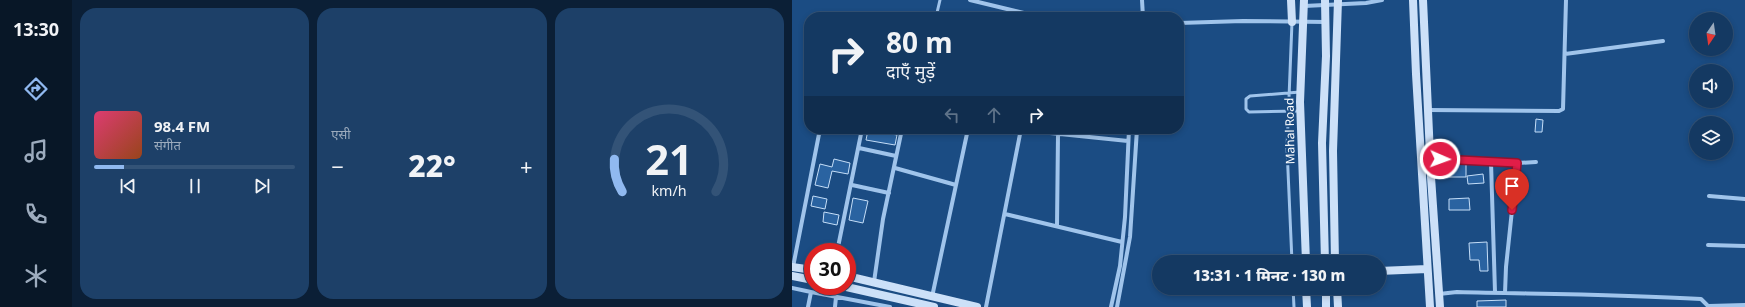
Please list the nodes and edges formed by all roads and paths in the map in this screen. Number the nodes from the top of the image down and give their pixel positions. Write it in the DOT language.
graph roads {
  1 [pos="940,0"];
  2 [pos="970,0"];
  3 [pos="1142,0"];
  4 [pos="1291,0"];
  5 [pos="1382,0"];
  6 [pos="1413,0"];
  7 [pos="1423,0"];
  8 [pos="1566,0"];
  9 [pos="1325,2"];
  10 [pos="1338,2"];
  11 [pos="1304,3"];
  12 [pos="937,12"];
  13 [pos="1019,12"];
  14 [pos="1143,12"];
  15 [pos="1292,22"];
  16 [pos="1304,22"];
  17 [pos="1326,22"];
  18 [pos="1184,23"];
  19 [pos="1663,41"];
  20 [pos="1565,54"];
  21 [pos="1301,92"];
  22 [pos="1289,93"];
  23 [pos="1288,110"];
  24 [pos="1428,110"];
  25 [pos="1300,111"];
  26 [pos="819,134"];
  27 [pos="861,134"];
  28 [pos="901,134"];
  29 [pos="967,134"];
  30 [pos="1020,134"];
  31 [pos="1058,134"];
  32 [pos="1129,134"];
  33 [pos="1137,134"];
  34 [pos="1128,141"];
  35 [pos="859,148"];
  36 [pos="896,156"];
  37 [pos="1431,159"];
  38 [pos="1491,162"];
  39 [pos="1536,162"];
  40 [pos="1517,163"];
  41 [pos="895,168"];
  42 [pos="852,185"];
  43 [pos="956,185"];
  44 [pos="889,193"];
  45 [pos="1709,196"];
  46 [pos="1745,199"];
  47 [pos="1005,214"];
  48 [pos="1323,215"];
  49 [pos="1334,215"];
  50 [pos="1057,226"];
  51 [pos="1122,242"];
  52 [pos="839,243"];
  53 [pos="1708,246"];
  54 [pos="1745,246"];
  55 [pos="1292,255"];
  56 [pos="1306,255"];
  57 [pos="1324,255"];
  58 [pos="1335,255"];
  59 [pos="792,267"];
  60 [pos="804,269"];
  61 [pos="1427,269"];
  62 [pos="1386,270"];
  63 [pos="792,276"];
  64 [pos="804,278"];
  65 [pos="856,278"];
  66 [pos="874,282"];
  67 [pos="792,288"];
  68 [pos="856,289"];
  69 [pos="804,291"];
  70 [pos="1496,292"];
  71 [pos="1505,293"];
  72 [pos="1439,294"];
  73 [pos="810,295"];
  74 [pos="826,295"];
  75 [pos="1293,295"];
  76 [pos="1306,295"];
  77 [pos="1326,295"];
  78 [pos="1337,295"];
  79 [pos="836,297"];
  80 [pos="932,297"];
  81 [pos="1745,305"];
  82 [pos="808,307"];
  83 [pos="835,307"];
  84 [pos="890,307"];
  85 [pos="932,307"];
  86 [pos="977,307"];
  87 [pos="986,307"];
  88 [pos="1111,307"];
  89 [pos="1117,307"];
  90 [pos="1294,307"];
  91 [pos="1307,307"];
  92 [pos="1326,307"];
  93 [pos="1338,307"];
  94 [pos="1430,307"];
  95 [pos="1440,307"];
  96 [pos="1709,307"];
  1 -- 12 [label="lane"];
  2 -- 13 [label="street"];
  3 -- 14 [label="street"];
  4 -- 15 [label="main road"];
  5 -- 10 [label="street"];
  6 -- 61 [label="main road"];
  7 -- 24 [label="main road"];
  8 -- 20 [label="street"];
  9 -- 10 [label="street"];
  9 -- 11 [label="street"];
  9 -- 17 [label="main road"];
  10 -- 49 [label="main road"];
  11 -- 16 [label="main road, Mahal Road"];
  15 -- 16 [label="street"];
  15 -- 18 [label="street"];
  15 -- 22 [label="lane"];
  16 -- 17 [label="street"];
  16 -- 21 [label="main road, Mahal Road"];
  17 -- 48 [label="main road"];
  19 -- 20 [label="street"];
  20 -- 24 [label="street"];
  21 -- 22 [label="lane"];
  21 -- 25 [label="main road, Mahal Road"];
  22 -- 23 [label="lane"];
  22 -- 23 [label="lane"];
  23 -- 25 [label="lane"];
  23 -- 55 [label="lane"];
  24 -- 37 [label="main road"];
  25 -- 56 [label="main road, Mahal Road"];
  26 -- 59 [label="street"];
  27 -- 35 [label="street"];
  28 -- 36 [label="street"];
  29 -- 43 [label="street"];
  30 -- 47 [label="street"];
  31 -- 34 [label="street"];
  31 -- 50 [label="street"];
  32 -- 34 [label="street"];
  33 -- 89 [label="street"];
  34 -- 51 [label="street"];
  35 -- 36 [label="street"];
  35 -- 42 [label="street"];
  36 -- 41 [label="street"];
  37 -- 38 [label="street"];
  37 -- 72 [label="main road"];
  38 -- 40 [label="street"];
  38 -- 70 [label="street"];
  39 -- 40 [label="street"];
  40 -- 71 [label="street"];
  41 -- 43 [label="street"];
  41 -- 44 [label="street"];
  42 -- 44 [label="street"];
  42 -- 52 [label="street"];
  43 -- 80 [label="street"];
  44 -- 66 [label="street"];
  45 -- 46 [label="street"];
  47 -- 50 [label="street"];
  47 -- 87 [label="street"];
  48 -- 49 [label="main road"];
  48 -- 57 [label="main road"];
  49 -- 58 [label="main road"];
  50 -- 51 [label="street"];
  51 -- 88 [label="street"];
  53 -- 54 [label="street"];
  59 -- 60 [label="main road"];
  61 -- 62 [label="main road"];
  61 -- 94 [label="main road"];
  63 -- 64 [label="main road"];
  65 -- 66 [label="main road"];
  66 -- 80 [label="main road"];
  67 -- 69 [label="street"];
  68 -- 85 [label="main road"];
  70 -- 71 [label="street"];
  70 -- 72 [label="street"];
  71 -- 96 [label="street"];
  72 -- 95 [label="main road"];
  73 -- 82 [label="street"];
  74 -- 79 [label="street"];
  75 -- 90 [label="lane"];
  76 -- 91 [label="main road"];
  77 -- 92 [label="main road"];
  78 -- 93 [label="main road"];
  79 -- 83 [label="street"];
  79 -- 84 [label="street"];
  80 -- 85 [label="main road"];
  80 -- 86 [label="main road"];
  81 -- 96 [label="street"];
}
